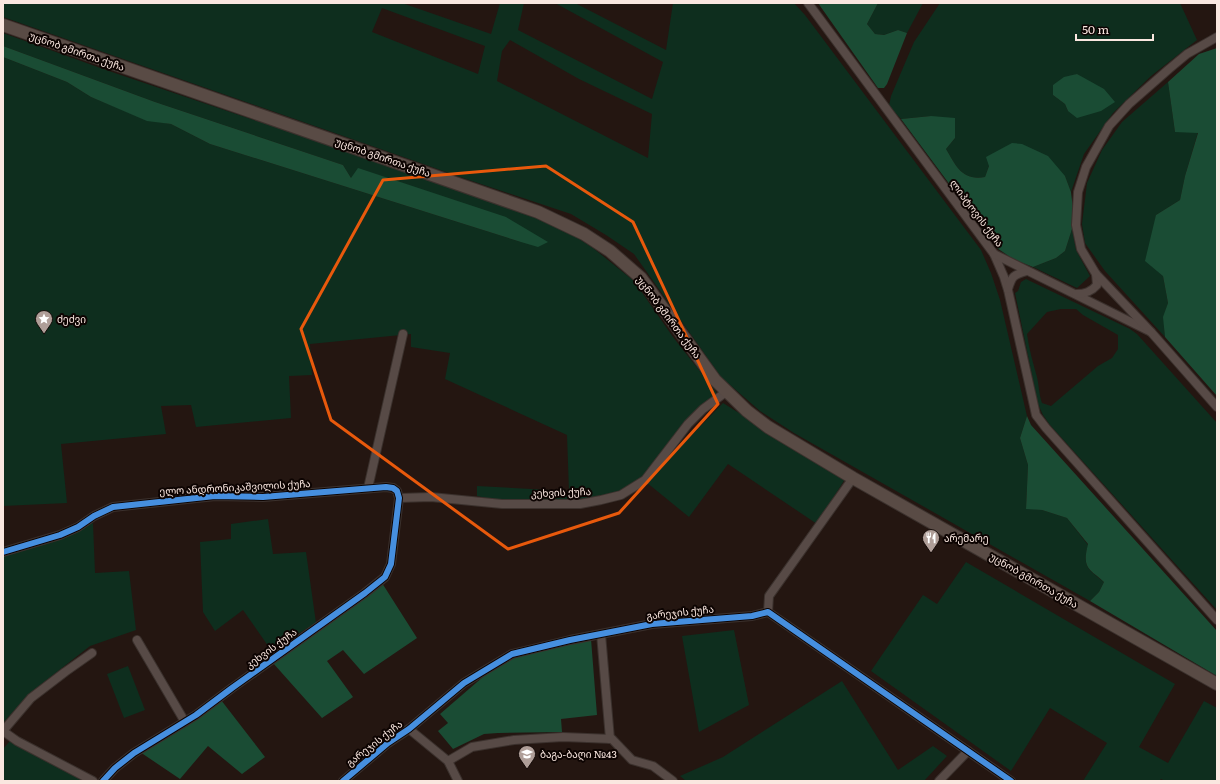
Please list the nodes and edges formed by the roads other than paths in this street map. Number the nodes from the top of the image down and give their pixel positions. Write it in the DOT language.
graph roads {
  1 [pos="808,3"];
  2 [pos="3,25"];
  3 [pos="1217,37"];
  4 [pos="994,254"];
  5 [pos="1027,271"];
  6 [pos="1096,274"];
  7 [pos="1008,290"];
  8 [pos="1075,294"];
  9 [pos="1151,332"];
  10 [pos="403,334"];
  11 [pos="726,392"];
  12 [pos="1217,407"];
  13 [pos="853,478"];
  14 [pos="368,488"];
  15 [pos="399,498"];
  16 [pos="3,552"];
  17 [pos="768,612"];
  18 [pos="1217,620"];
  19 [pos="602,634"];
  20 [pos="137,640"];
  21 [pos="92,653"];
  22 [pos="1217,684"];
  23 [pos="185,722"];
  24 [pos="409,729"];
  25 [pos="3,731"];
  26 [pos="610,739"];
  27 [pos="968,751"];
  28 [pos="448,761"];
  29 [pos="93,781"];
  30 [pos="103,781"];
  31 [pos="343,781"];
  32 [pos="458,781"];
  33 [pos="673,781"];
  34 [pos="939,781"];
  35 [pos="1011,781"];
  1 -- 4 [label="street, ლიპტოვის ქუჩა"];
  2 -- 11 [label="main road, უცნობ გმირთა ქუჩა"];
  3 -- 6 [label="street"];
  4 -- 5 [label="street, ლიპტოვის ქუჩა"];
  4 -- 7 [label="street"];
  5 -- 7 [label="street"];
  5 -- 8 [label="street, ლიპტოვის ქუჩა"];
  6 -- 8 [label="street"];
  6 -- 9 [label="street"];
  7 -- 18 [label="street"];
  8 -- 9 [label="street, ლიპტოვის ქუჩა"];
  9 -- 12 [label="street, ლიპტოვის ქუჩა"];
  10 -- 14 [label="street"];
  11 -- 13 [label="main road, უცნობ გმირთა ქუჩა"];
  11 -- 15 [label="street, კეხვის ქუჩა"];
  13 -- 17 [label="street"];
  13 -- 22 [label="main road, უცნობ გმირთა ქუჩა"];
  14 -- 15 [label="street, ელო ანდრონიკაშვილის ქუჩა"];
  14 -- 16 [label="street, ელო ანდრონიკაშვილის ქუჩა"];
  15 -- 23 [label="street, კეხვის ქუჩა"];
  17 -- 19 [label="street, გარეჯის ქუჩა"];
  17 -- 27 [label="street"];
  19 -- 24 [label="street, გარეჯის ქუჩა"];
  19 -- 26 [label="street"];
  20 -- 23 [label="street"];
  21 -- 25 [label="street"];
  23 -- 30 [label="street, კეხვის ქუჩა"];
  24 -- 28 [label="street"];
  24 -- 31 [label="street, გარეჯის ქუჩა"];
  25 -- 29 [label="street"];
  26 -- 28 [label="street"];
  26 -- 33 [label="street"];
  27 -- 34 [label="street"];
  27 -- 35 [label="street"];
  28 -- 32 [label="street"];
}
